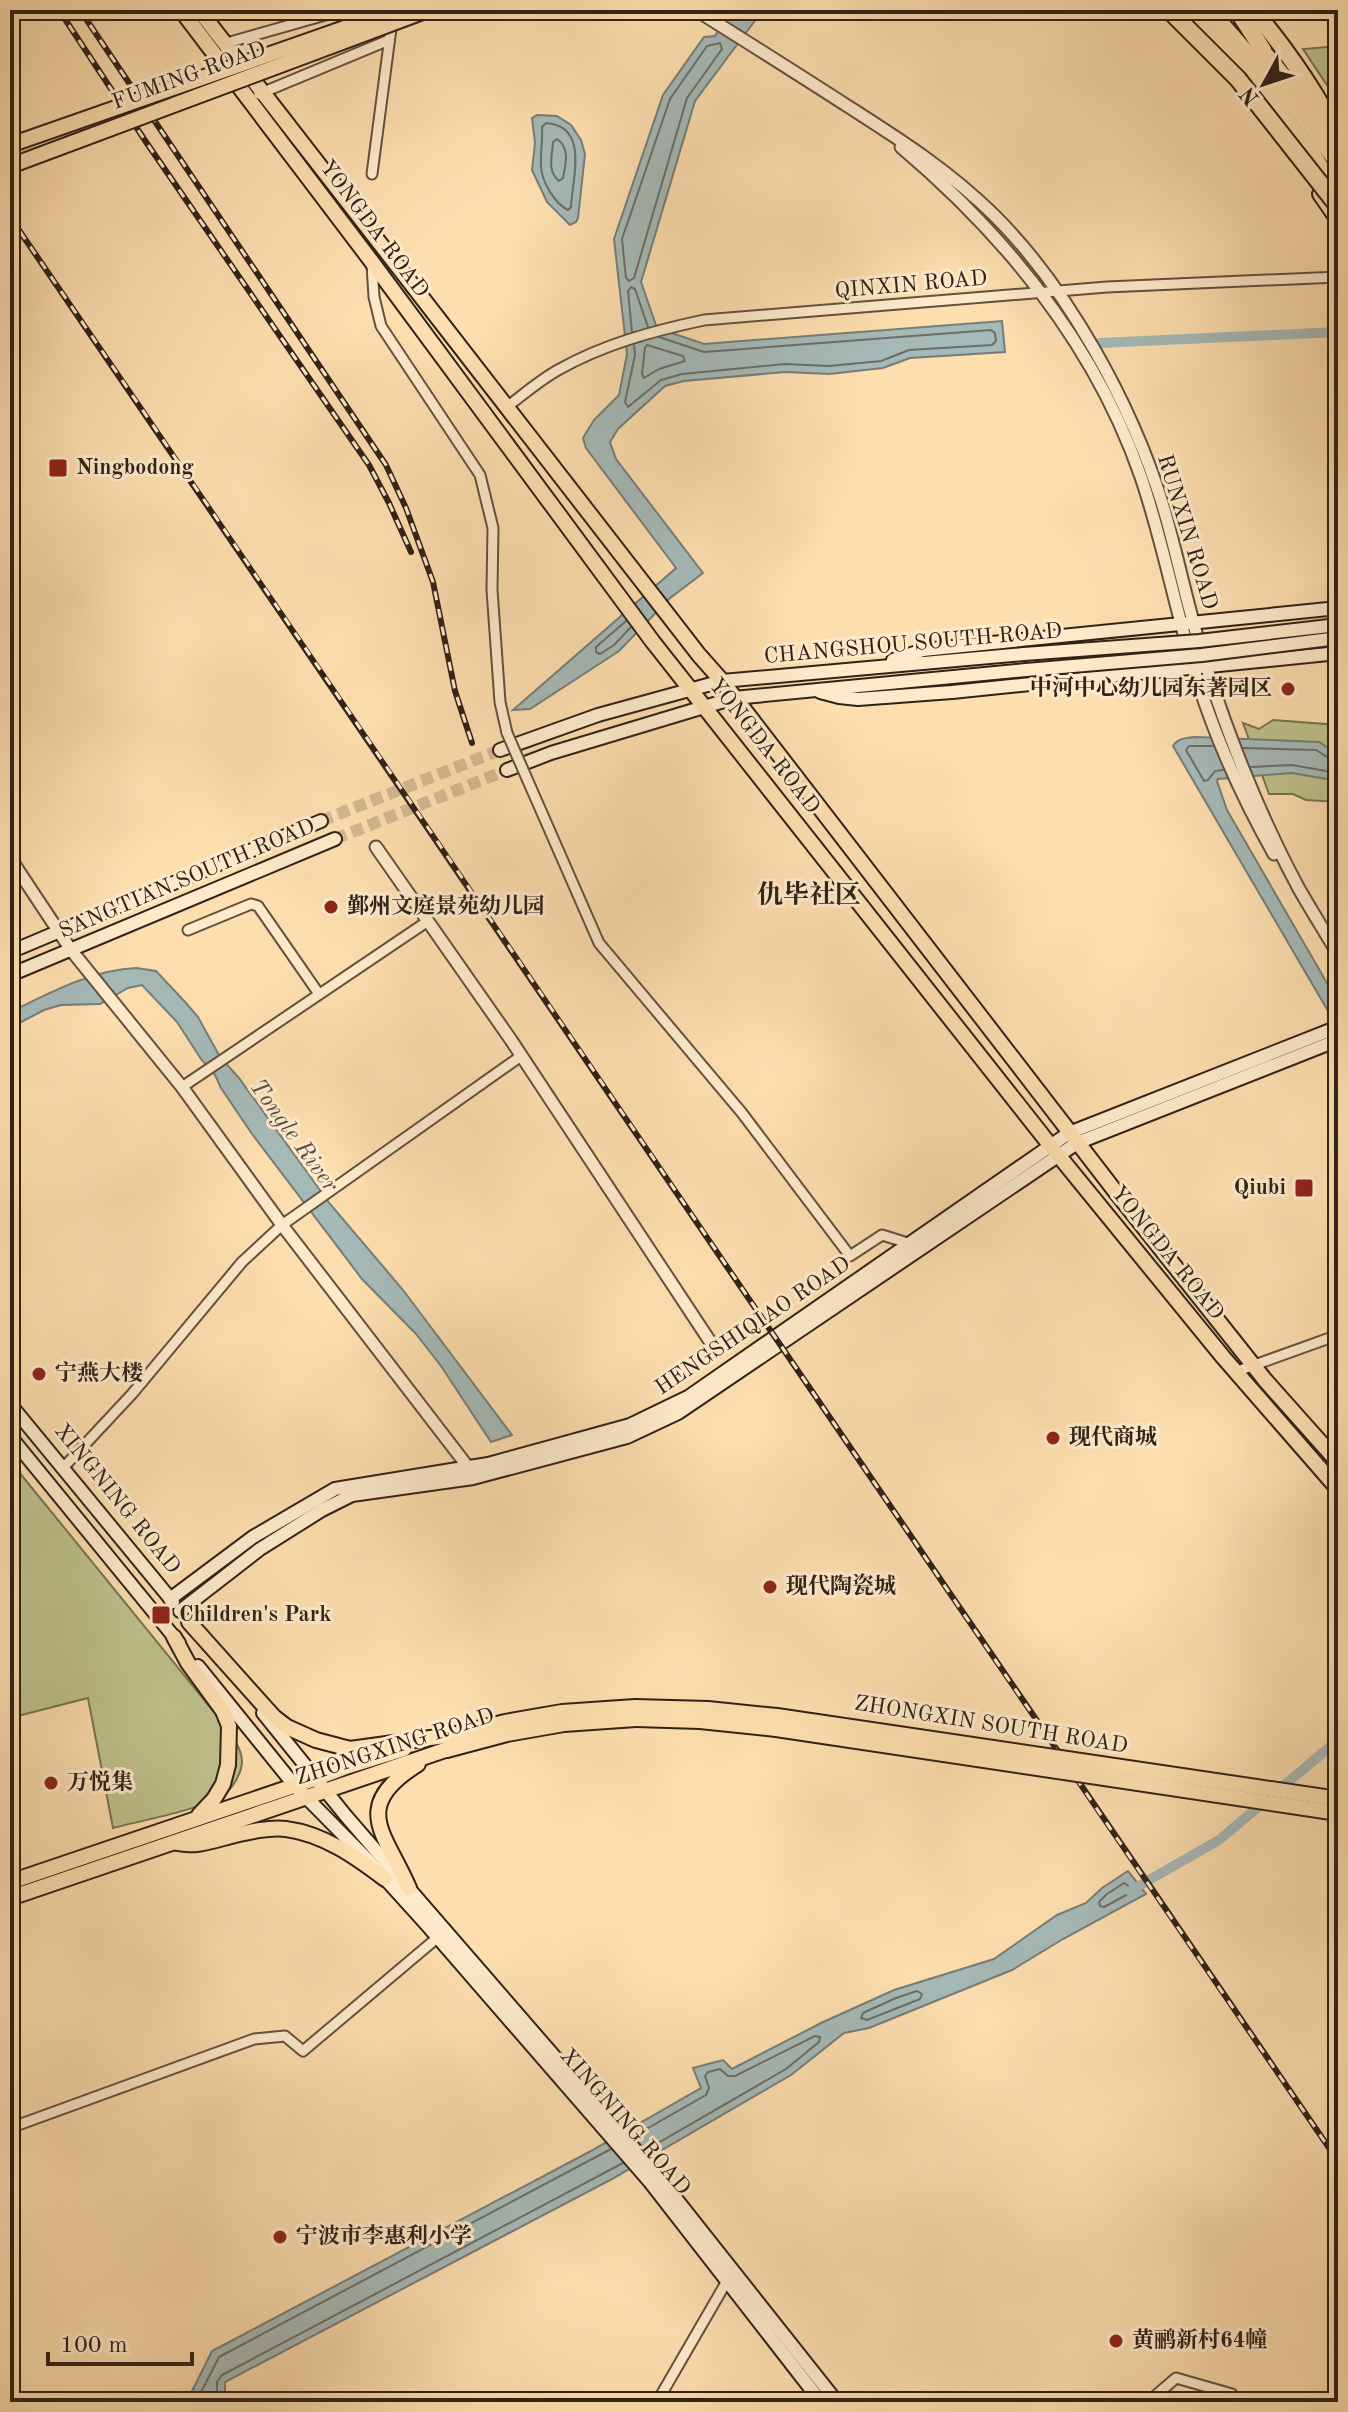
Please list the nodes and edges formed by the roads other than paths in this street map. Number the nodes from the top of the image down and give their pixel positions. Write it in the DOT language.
graph roads {
  1 [pos="181,10"];
  2 [pos="199,10"];
  3 [pos="343,10"];
  4 [pos="395,10"];
  5 [pos="428,10"];
  6 [pos="696,10"];
  7 [pos="1170,10"];
  8 [pos="1189,10"];
  9 [pos="1209,10"];
  10 [pos="1230,10"];
  11 [pos="1237,10"];
  12 [pos="1253,10"];
  13 [pos="389,40"];
  14 [pos="226,43"];
  15 [pos="211,48"];
  16 [pos="1263,50"];
  17 [pos="263,92"];
  18 [pos="249,98"];
  19 [pos="877,125"];
  20 [pos="1338,136"];
  21 [pos="1338,143"];
  22 [pos="10,145"];
  23 [pos="1338,163"];
  24 [pos="10,166"];
  25 [pos="372,174"];
  26 [pos="1338,199"];
  27 [pos="1338,206"];
  28 [pos="1338,220"];
  29 [pos="372,262"];
  30 [pos="1338,277"];
  31 [pos="1056,291"];
  32 [pos="1042,293"];
  33 [pos="508,406"];
  34 [pos="1338,608"];
  35 [pos="1194,622"];
  36 [pos="1338,625"];
  37 [pos="1338,638"];
  38 [pos="1338,653"];
  39 [pos="872,667"];
  40 [pos="1206,667"];
  41 [pos="722,681"];
  42 [pos="692,689"];
  43 [pos="813,690"];
  44 [pos="734,698"];
  45 [pos="706,706"];
  46 [pos="500,750"];
  47 [pos="507,770"];
  48 [pos="321,821"];
  49 [pos="335,839"];
  50 [pos="376,847"];
  51 [pos="10,858"];
  52 [pos="1299,888"];
  53 [pos="428,921"];
  54 [pos="188,930"];
  55 [pos="58,931"];
  56 [pos="71,950"];
  57 [pos="10,952"];
  58 [pos="1338,954"];
  59 [pos="10,975"];
  60 [pos="319,994"];
  61 [pos="1338,1027"];
  62 [pos="1338,1040"];
  63 [pos="521,1056"];
  64 [pos="182,1087"];
  65 [pos="1073,1138"];
  66 [pos="1054,1150"];
  67 [pos="282,1225"];
  68 [pos="911,1244"];
  69 [pos="1338,1335"];
  70 [pos="717,1352"];
  71 [pos="1254,1365"];
  72 [pos="1235,1372"];
  73 [pos="10,1404"];
  74 [pos="10,1436"];
  75 [pos="1338,1462"];
  76 [pos="468,1467"];
  77 [pos="62,1469"];
  78 [pos="1338,1489"];
  79 [pos="170,1599"];
  80 [pos="185,1616"];
  81 [pos="174,1637"];
  82 [pos="636,1713"];
  83 [pos="453,1741"];
  84 [pos="322,1784"];
  85 [pos="295,1786"];
  86 [pos="307,1797"];
  87 [pos="1338,1799"];
  88 [pos="1338,1813"];
  89 [pos="196,1818"];
  90 [pos="287,1829"];
  91 [pos="172,1842"];
  92 [pos="385,1879"];
  93 [pos="10,1882"];
  94 [pos="409,1888"];
  95 [pos="10,1898"];
  96 [pos="437,1938"];
  97 [pos="587,2101"];
  98 [pos="10,2128"];
  99 [pos="654,2179"];
  100 [pos="727,2281"];
  101 [pos="1232,2394"];
  102 [pos="657,2402"];
  103 [pos="821,2402"];
  104 [pos="837,2402"];
  105 [pos="1148,2402"];
  1 -- 15 [label="main road, YONGDA ROAD"];
  2 -- 14 [label="main road, YONGDA ROAD"];
  3 -- 14 [label="street"];
  4 -- 13 [label="street"];
  4 -- 22 [label="main road, bridge"];
  5 -- 24 [label="main road, FUMING ROAD, bridge"];
  6 -- 19 [label="street, RUNXIN ROAD"];
  7 -- 27 [label="highway, bridge"];
  7 -- 28 [label="main road"];
  8 -- 26 [label="highway"];
  9 -- 23 [label="highway"];
  10 -- 16 [label="main road"];
  11 -- 16 [label="highway"];
  12 -- 20 [label="highway"];
  13 -- 17 [label="street"];
  13 -- 25 [label="street"];
  14 -- 15 [label="street"];
  14 -- 17 [label="main road, YONGDA ROAD"];
  15 -- 18 [label="main road, YONGDA ROAD"];
  16 -- 21 [label="main road"];
  17 -- 18 [label="street"];
  17 -- 33 [label="main road, YONGDA ROAD"];
  18 -- 29 [label="main road, YONGDA ROAD"];
  19 -- 31 [label="street, RUNXIN ROAD"];
  19 -- 32 [label="street, RUNXIN ROAD"];
  29 -- 42 [label="main road, YONGDA ROAD"];
  29 -- 68 [label="street, bridge"];
  30 -- 31 [label="street, QINXIN ROAD"];
  31 -- 32 [label="street, QINXIN ROAD"];
  31 -- 35 [label="street, RUNXIN ROAD"];
  32 -- 33 [label="street, QINXIN ROAD"];
  32 -- 52 [label="street, RUNXIN ROAD"];
  33 -- 41 [label="main road, YONGDA ROAD"];
  34 -- 35 [label="main road"];
  35 -- 39 [label="main road"];
  35 -- 40 [label="street, RUNXIN ROAD"];
  36 -- 39 [label="main road, CHANGSHOU SOUTH ROAD, bridge"];
  37 -- 43 [label="main road, CHANGSHOU SOUTH ROAD, bridge"];
  38 -- 40 [label="main road"];
  39 -- 41 [label="main road, CHANGSHOU SOUTH ROAD"];
  40 -- 43 [label="main road"];
  40 -- 52 [label="street, RUNXIN ROAD"];
  41 -- 42 [label="main road, CHANGSHOU SOUTH ROAD"];
  41 -- 44 [label="main road, YONGDA ROAD"];
  42 -- 45 [label="main road, YONGDA ROAD"];
  42 -- 46 [label="main road, CHANGSHOU SOUTH ROAD"];
  43 -- 44 [label="main road, CHANGSHOU SOUTH ROAD"];
  44 -- 45 [label="main road, CHANGSHOU SOUTH ROAD"];
  44 -- 65 [label="main road, YONGDA ROAD"];
  45 -- 47 [label="main road, CHANGSHOU SOUTH ROAD"];
  45 -- 66 [label="main road, YONGDA ROAD"];
  48 -- 55 [label="main road, SANGTIAN SOUTH ROAD"];
  49 -- 56 [label="main road, SANGTIAN SOUTH ROAD"];
  50 -- 53 [label="street"];
  51 -- 55 [label="street"];
  52 -- 58 [label="street, RUNXIN ROAD"];
  53 -- 60 [label="street"];
  53 -- 63 [label="street"];
  54 -- 60 [label="street"];
  55 -- 56 [label="street"];
  55 -- 57 [label="main road, SANGTIAN SOUTH ROAD"];
  56 -- 59 [label="main road, SANGTIAN SOUTH ROAD"];
  56 -- 64 [label="street"];
  60 -- 64 [label="street"];
  61 -- 65 [label="main road, HENGSHIQIAO ROAD"];
  62 -- 65 [label="main road, HENGSHIQIAO ROAD"];
  63 -- 67 [label="street"];
  63 -- 70 [label="street"];
  64 -- 67 [label="street"];
  65 -- 66 [label="main road, HENGSHIQIAO ROAD"];
  65 -- 71 [label="main road, YONGDA ROAD"];
  66 -- 68 [label="main road, HENGSHIQIAO ROAD"];
  66 -- 72 [label="main road, YONGDA ROAD"];
  66 -- 80 [label="main road, HENGSHIQIAO ROAD"];
  67 -- 76 [label="street"];
  67 -- 77 [label="street"];
  68 -- 76 [label="main road, HENGSHIQIAO ROAD"];
  69 -- 71 [label="street"];
  71 -- 72 [label="street"];
  71 -- 75 [label="main road, YONGDA ROAD"];
  72 -- 78 [label="main road, YONGDA ROAD"];
  73 -- 77 [label="main road, XINGNING ROAD"];
  74 -- 81 [label="main road, XINGNING ROAD"];
  76 -- 79 [label="main road, HENGSHIQIAO ROAD"];
  77 -- 79 [label="main road, XINGNING ROAD"];
  79 -- 80 [label="main road, XINGNING ROAD"];
  80 -- 83 [label="main road, XINGNING ROAD"];
  80 -- 84 [label="main road, XINGNING ROAD"];
  81 -- 85 [label="main road, XINGNING ROAD"];
  81 -- 89 [label="main road, XINGNING ROAD"];
  82 -- 83 [label="main road, ZHONGXING ROAD"];
  82 -- 87 [label="main road, ZHONGXIN SOUTH ROAD, bridge"];
  82 -- 88 [label="main road, ZHONGXIN SOUTH ROAD, bridge"];
  83 -- 84 [label="main road, ZHONGXING ROAD"];
  83 -- 94 [label="main road, XINGNING ROAD"];
  84 -- 85 [label="main road, ZHONGXING ROAD"];
  84 -- 86 [label="main road, ZHONGXING ROAD"];
  84 -- 94 [label="main road, XINGNING ROAD"];
  85 -- 86 [label="main road, XINGNING ROAD"];
  85 -- 89 [label="main road, ZHONGXING ROAD"];
  86 -- 91 [label="main road, ZHONGXING ROAD"];
  86 -- 92 [label="main road, XINGNING ROAD"];
  89 -- 93 [label="main road, ZHONGXING ROAD"];
  90 -- 91 [label="main road, ZHONGXING ROAD"];
  90 -- 92 [label="main road, XINGNING ROAD"];
  91 -- 95 [label="main road, ZHONGXING ROAD"];
  92 -- 96 [label="main road, XINGNING ROAD"];
  94 -- 97 [label="main road, XINGNING ROAD"];
  96 -- 97 [label="main road, XINGNING ROAD"];
  96 -- 98 [label="street"];
  97 -- 99 [label="main road, XINGNING ROAD"];
  99 -- 100 [label="main road, XINGNING ROAD"];
  99 -- 104 [label="main road, XINGNING ROAD"];
  100 -- 102 [label="street"];
  100 -- 103 [label="main road, XINGNING ROAD"];
  101 -- 105 [label="street"];
}
